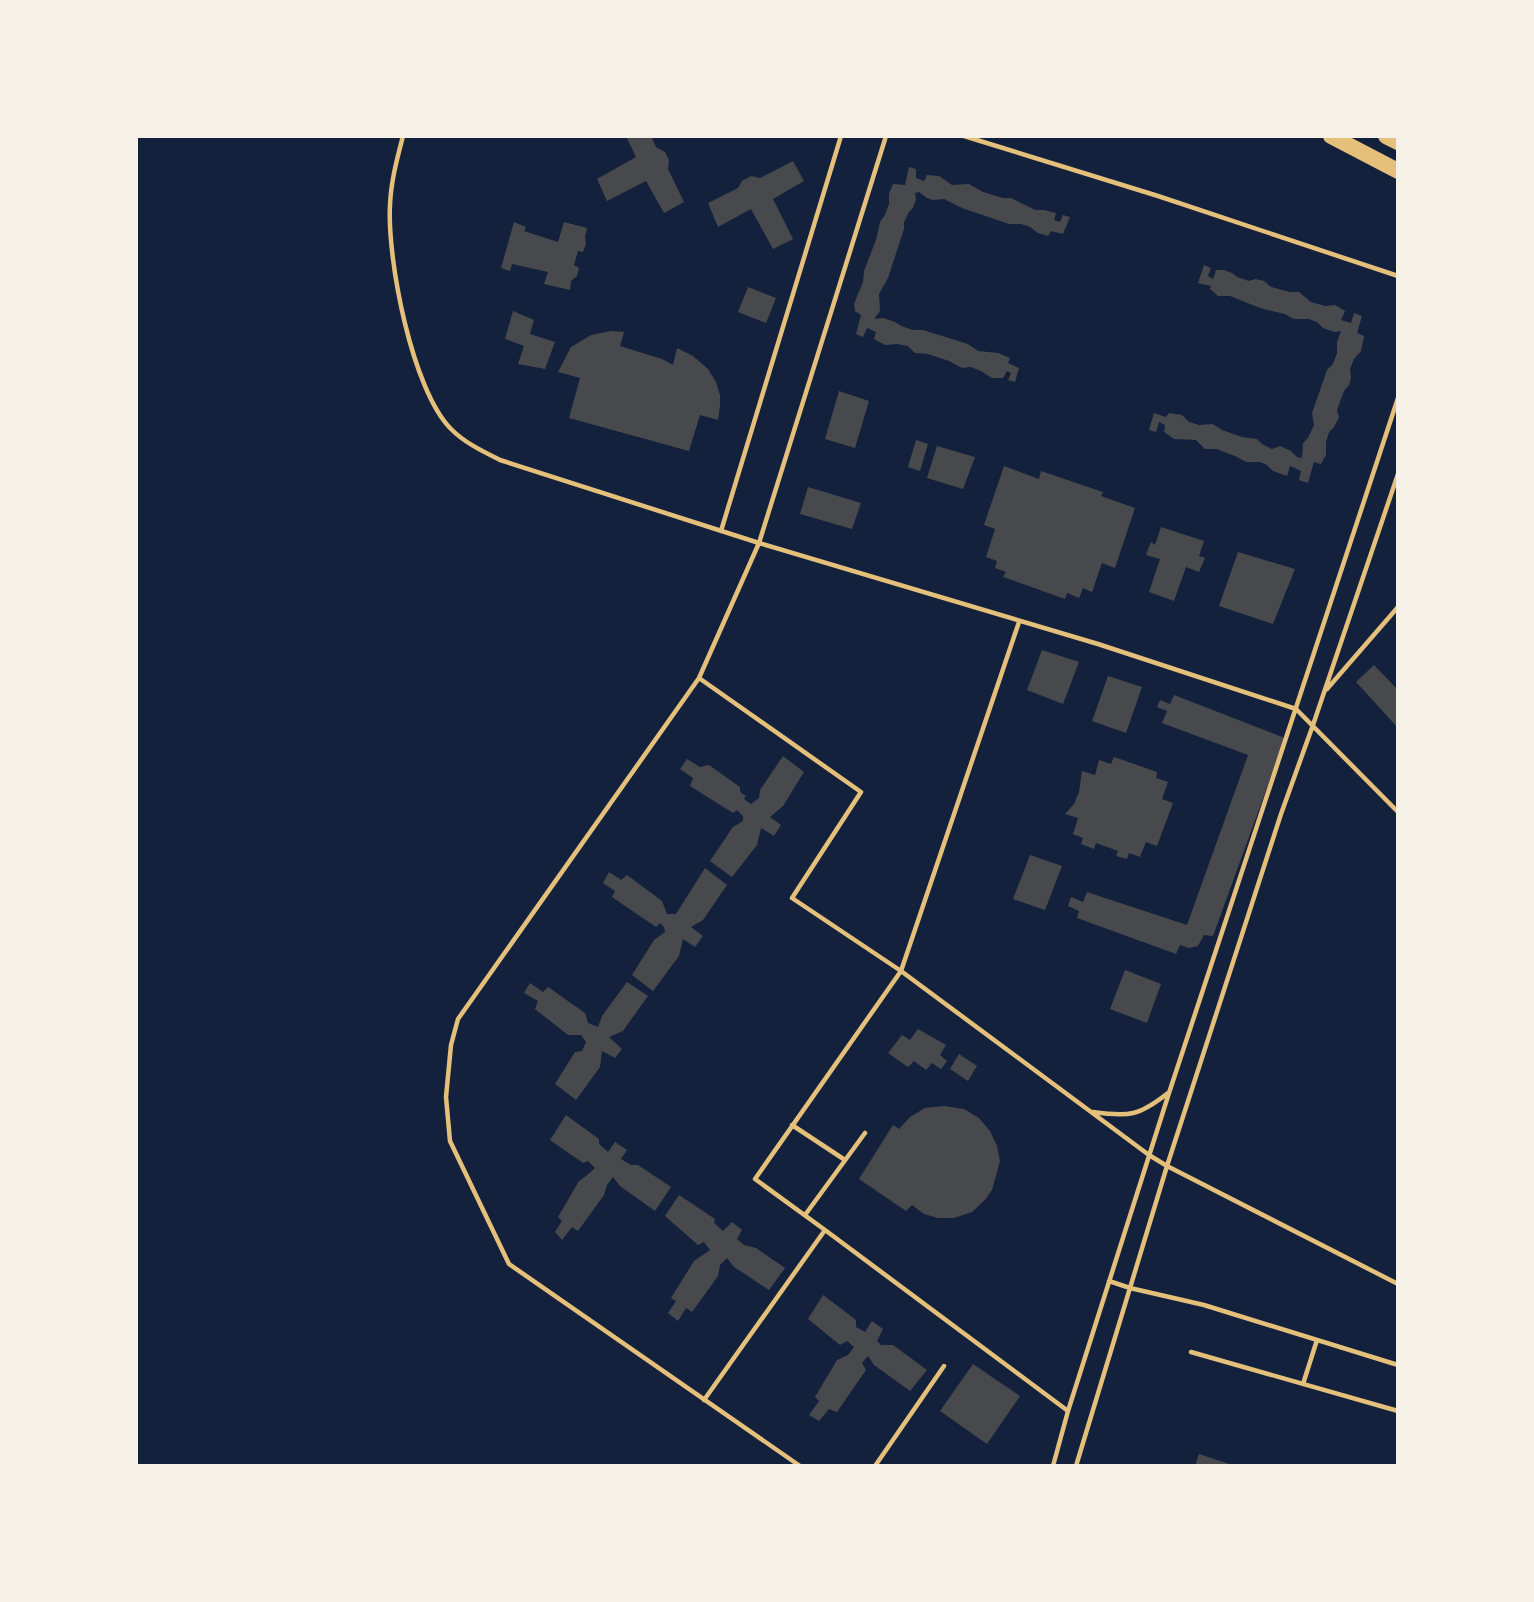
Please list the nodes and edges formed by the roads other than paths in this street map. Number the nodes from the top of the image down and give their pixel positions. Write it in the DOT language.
graph roads {
  1 [pos="403,136"];
  2 [pos="841,136"];
  3 [pos="886,136"];
  4 [pos="964,136"];
  5 [pos="1331,136"];
  6 [pos="1386,136"];
  7 [pos="1398,142"];
  8 [pos="1398,171"];
  9 [pos="1398,276"];
  10 [pos="1398,398"];
  11 [pos="1398,474"];
  12 [pos="722,531"];
  13 [pos="759,543"];
  14 [pos="1398,607"];
  15 [pos="1019,622"];
  16 [pos="699,678"];
  17 [pos="1324,693"];
  18 [pos="1296,709"];
  19 [pos="1313,725"];
  20 [pos="1398,812"];
  21 [pos="901,971"];
  22 [pos="1169,1093"];
  23 [pos="1090,1111"];
  24 [pos="792,1125"];
  25 [pos="864,1133"];
  26 [pos="1149,1155"];
  27 [pos="845,1160"];
  28 [pos="1167,1167"];
  29 [pos="805,1215"];
  30 [pos="825,1230"];
  31 [pos="1109,1281"];
  32 [pos="1398,1284"];
  33 [pos="1130,1288"];
  34 [pos="1317,1340"];
  35 [pos="1191,1352"];
  36 [pos="1398,1365"];
  37 [pos="944,1366"];
  38 [pos="1303,1384"];
  39 [pos="704,1400"];
  40 [pos="1068,1411"];
  41 [pos="1398,1411"];
  42 [pos="800,1465"];
  43 [pos="875,1465"];
  44 [pos="1052,1465"];
  45 [pos="1076,1465"];
  1 -- 12 [label="lane"];
  2 -- 12 [label="lane"];
  3 -- 13 [label="lane"];
  4 -- 9 [label="lane"];
  5 -- 8 [label="highway"];
  6 -- 7 [label="highway"];
  10 -- 18 [label="lane"];
  11 -- 17 [label="lane"];
  12 -- 13 [label="lane"];
  13 -- 15 [label="lane"];
  13 -- 16 [label="lane"];
  14 -- 17 [label="lane"];
  15 -- 18 [label="lane"];
  15 -- 21 [label="lane"];
  16 -- 21 [label="lane"];
  16 -- 39 [label="lane"];
  17 -- 19 [label="lane"];
  18 -- 19 [label="lane"];
  18 -- 22 [label="lane"];
  19 -- 20 [label="lane"];
  19 -- 28 [label="lane"];
  21 -- 23 [label="lane"];
  21 -- 24 [label="lane"];
  22 -- 23 [label="lane"];
  22 -- 26 [label="lane"];
  23 -- 26 [label="lane"];
  24 -- 27 [label="lane"];
  24 -- 29 [label="lane"];
  25 -- 27 [label="lane"];
  26 -- 28 [label="lane"];
  26 -- 31 [label="lane"];
  27 -- 29 [label="lane"];
  28 -- 32 [label="lane"];
  28 -- 33 [label="lane"];
  29 -- 30 [label="lane"];
  30 -- 39 [label="lane"];
  30 -- 40 [label="lane"];
  31 -- 33 [label="lane"];
  31 -- 40 [label="lane"];
  33 -- 34 [label="lane"];
  33 -- 45 [label="lane"];
  34 -- 36 [label="lane"];
  34 -- 38 [label="lane"];
  35 -- 38 [label="lane"];
  37 -- 43 [label="lane"];
  38 -- 41 [label="lane"];
  39 -- 42 [label="lane"];
  40 -- 44 [label="lane"];
}
